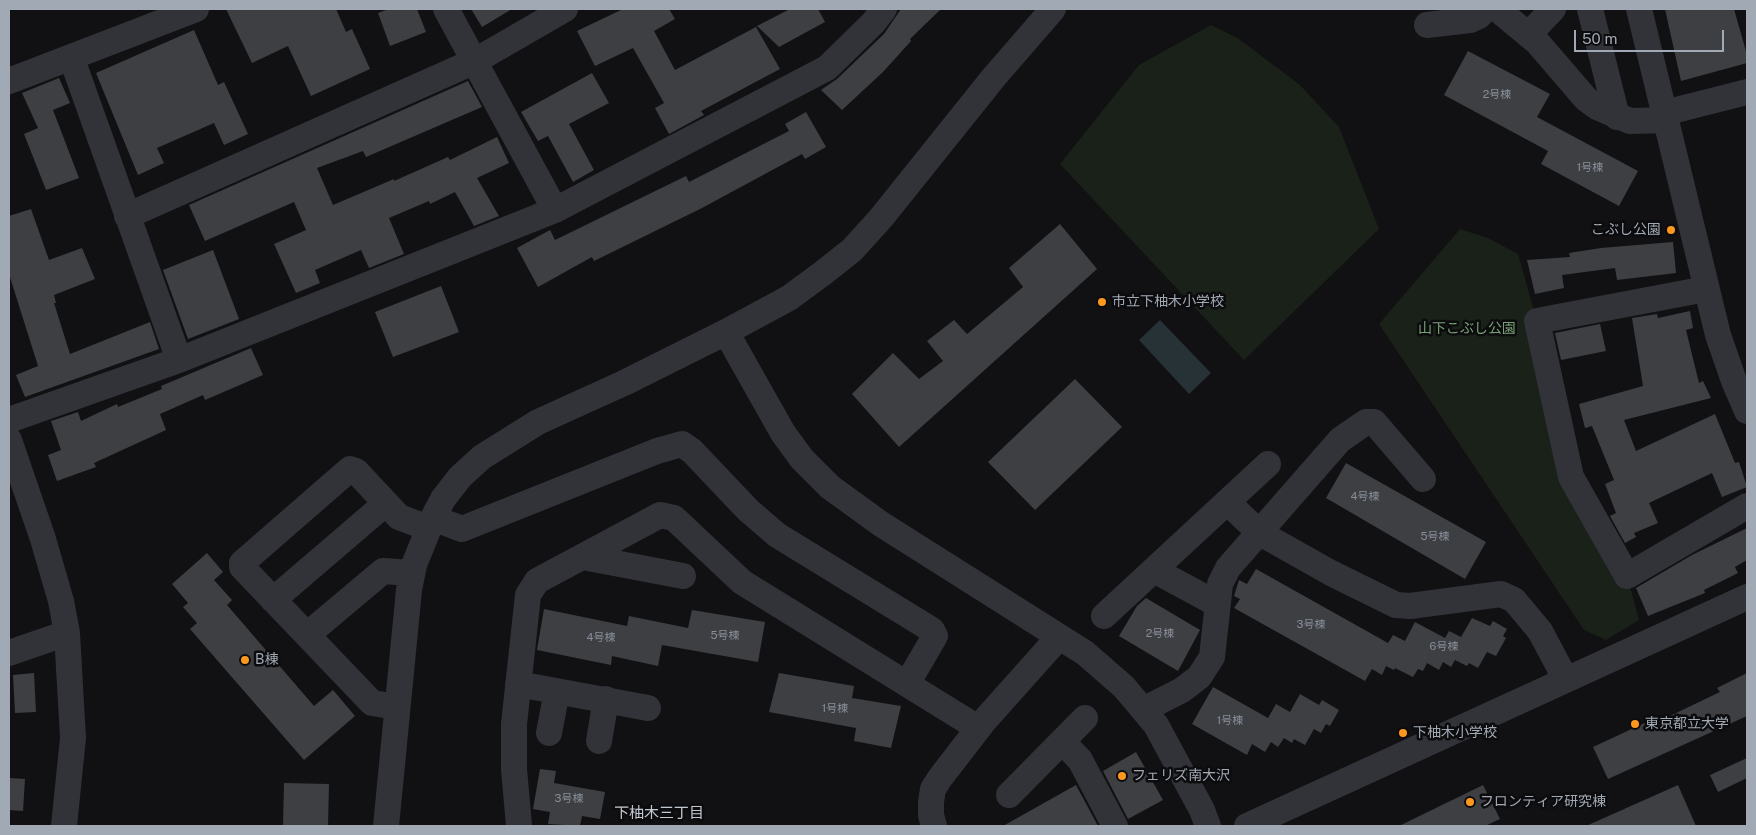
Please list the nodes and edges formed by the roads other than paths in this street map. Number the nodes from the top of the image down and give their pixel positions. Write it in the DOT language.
graph roads {
  1 [pos="196,9"];
  2 [pos="446,9"];
  3 [pos="564,9"];
  4 [pos="884,9"];
  5 [pos="1053,9"];
  6 [pos="1484,9"];
  7 [pos="1497,9"];
  8 [pos="1554,9"];
  9 [pos="1590,9"];
  10 [pos="1639,9"];
  11 [pos="1427,25"];
  12 [pos="1528,35"];
  13 [pos="72,59"];
  14 [pos="475,61"];
  15 [pos="9,81"];
  16 [pos="1747,92"];
  17 [pos="1617,117"];
  18 [pos="1665,117"];
  19 [pos="555,210"];
  20 [pos="128,216"];
  21 [pos="1706,289"];
  22 [pos="726,332"];
  23 [pos="179,360"];
  24 [pos="1747,411"];
  25 [pos="9,420"];
  26 [pos="9,440"];
  27 [pos="1268,464"];
  28 [pos="1423,479"];
  29 [pos="1227,502"];
  30 [pos="385,504"];
  31 [pos="1747,506"];
  32 [pos="430,523"];
  33 [pos="1260,533"];
  34 [pos="583,557"];
  35 [pos="1154,570"];
  36 [pos="412,573"];
  37 [pos="683,576"];
  38 [pos="1747,597"];
  39 [pos="273,600"];
  40 [pos="1217,604"];
  41 [pos="1104,616"];
  42 [pos="66,633"];
  43 [pos="307,635"];
  44 [pos="1059,637"];
  45 [pos="9,653"];
  46 [pos="1566,680"];
  47 [pos="518,684"];
  48 [pos="907,684"];
  49 [pos="557,691"];
  50 [pos="606,699"];
  51 [pos="397,707"];
  52 [pos="648,708"];
  53 [pos="1144,709"];
  54 [pos="1085,718"];
  55 [pos="978,728"];
  56 [pos="549,733"];
  57 [pos="599,741"];
  58 [pos="1062,741"];
  59 [pos="1009,795"];
  60 [pos="64,826"];
  61 [pos="386,826"];
  62 [pos="519,826"];
  63 [pos="934,826"];
  64 [pos="1115,826"];
  65 [pos="1208,826"];
  66 [pos="1247,826"];
  1 -- 13 [label="street"];
  2 -- 14 [label="street"];
  3 -- 14 [label="street"];
  4 -- 19 [label="street"];
  5 -- 22 [label="street"];
  6 -- 11 [label="street"];
  7 -- 12 [label="street"];
  8 -- 12 [label="street"];
  9 -- 17 [label="street"];
  10 -- 18 [label="street"];
  12 -- 17 [label="street"];
  13 -- 15 [label="street"];
  13 -- 20 [label="street"];
  14 -- 19 [label="street"];
  14 -- 20 [label="street"];
  16 -- 18 [label="street"];
  17 -- 18 [label="street"];
  18 -- 21 [label="street"];
  19 -- 23 [label="street"];
  20 -- 23 [label="street"];
  21 -- 24 [label="street"];
  21 -- 31 [label="street"];
  22 -- 32 [label="street"];
  22 -- 44 [label="street"];
  23 -- 25 [label="street"];
  26 -- 42 [label="street"];
  27 -- 29 [label="street"];
  28 -- 33 [label="street"];
  29 -- 33 [label="street"];
  29 -- 35 [label="street"];
  30 -- 32 [label="street"];
  30 -- 39 [label="street"];
  30 -- 39 [label="street"];
  32 -- 36 [label="street"];
  32 -- 48 [label="street"];
  33 -- 40 [label="street"];
  33 -- 46 [label="street"];
  34 -- 37 [label="street"];
  34 -- 47 [label="street"];
  34 -- 48 [label="street"];
  35 -- 40 [label="street"];
  35 -- 41 [label="street"];
  36 -- 43 [label="street"];
  36 -- 51 [label="street"];
  38 -- 46 [label="street"];
  39 -- 43 [label="street"];
  40 -- 53 [label="street"];
  42 -- 45 [label="street"];
  42 -- 60 [label="street"];
  43 -- 51 [label="street"];
  44 -- 53 [label="street"];
  44 -- 55 [label="street"];
  46 -- 66 [label="street"];
  47 -- 49 [label="street"];
  47 -- 62 [label="street"];
  48 -- 55 [label="street"];
  49 -- 50 [label="street"];
  49 -- 56 [label="street"];
  50 -- 52 [label="street"];
  50 -- 57 [label="street"];
  51 -- 61 [label="street"];
  53 -- 65 [label="street"];
  54 -- 58 [label="street"];
  55 -- 63 [label="street"];
  58 -- 59 [label="street"];
  58 -- 64 [label="street"];
}
